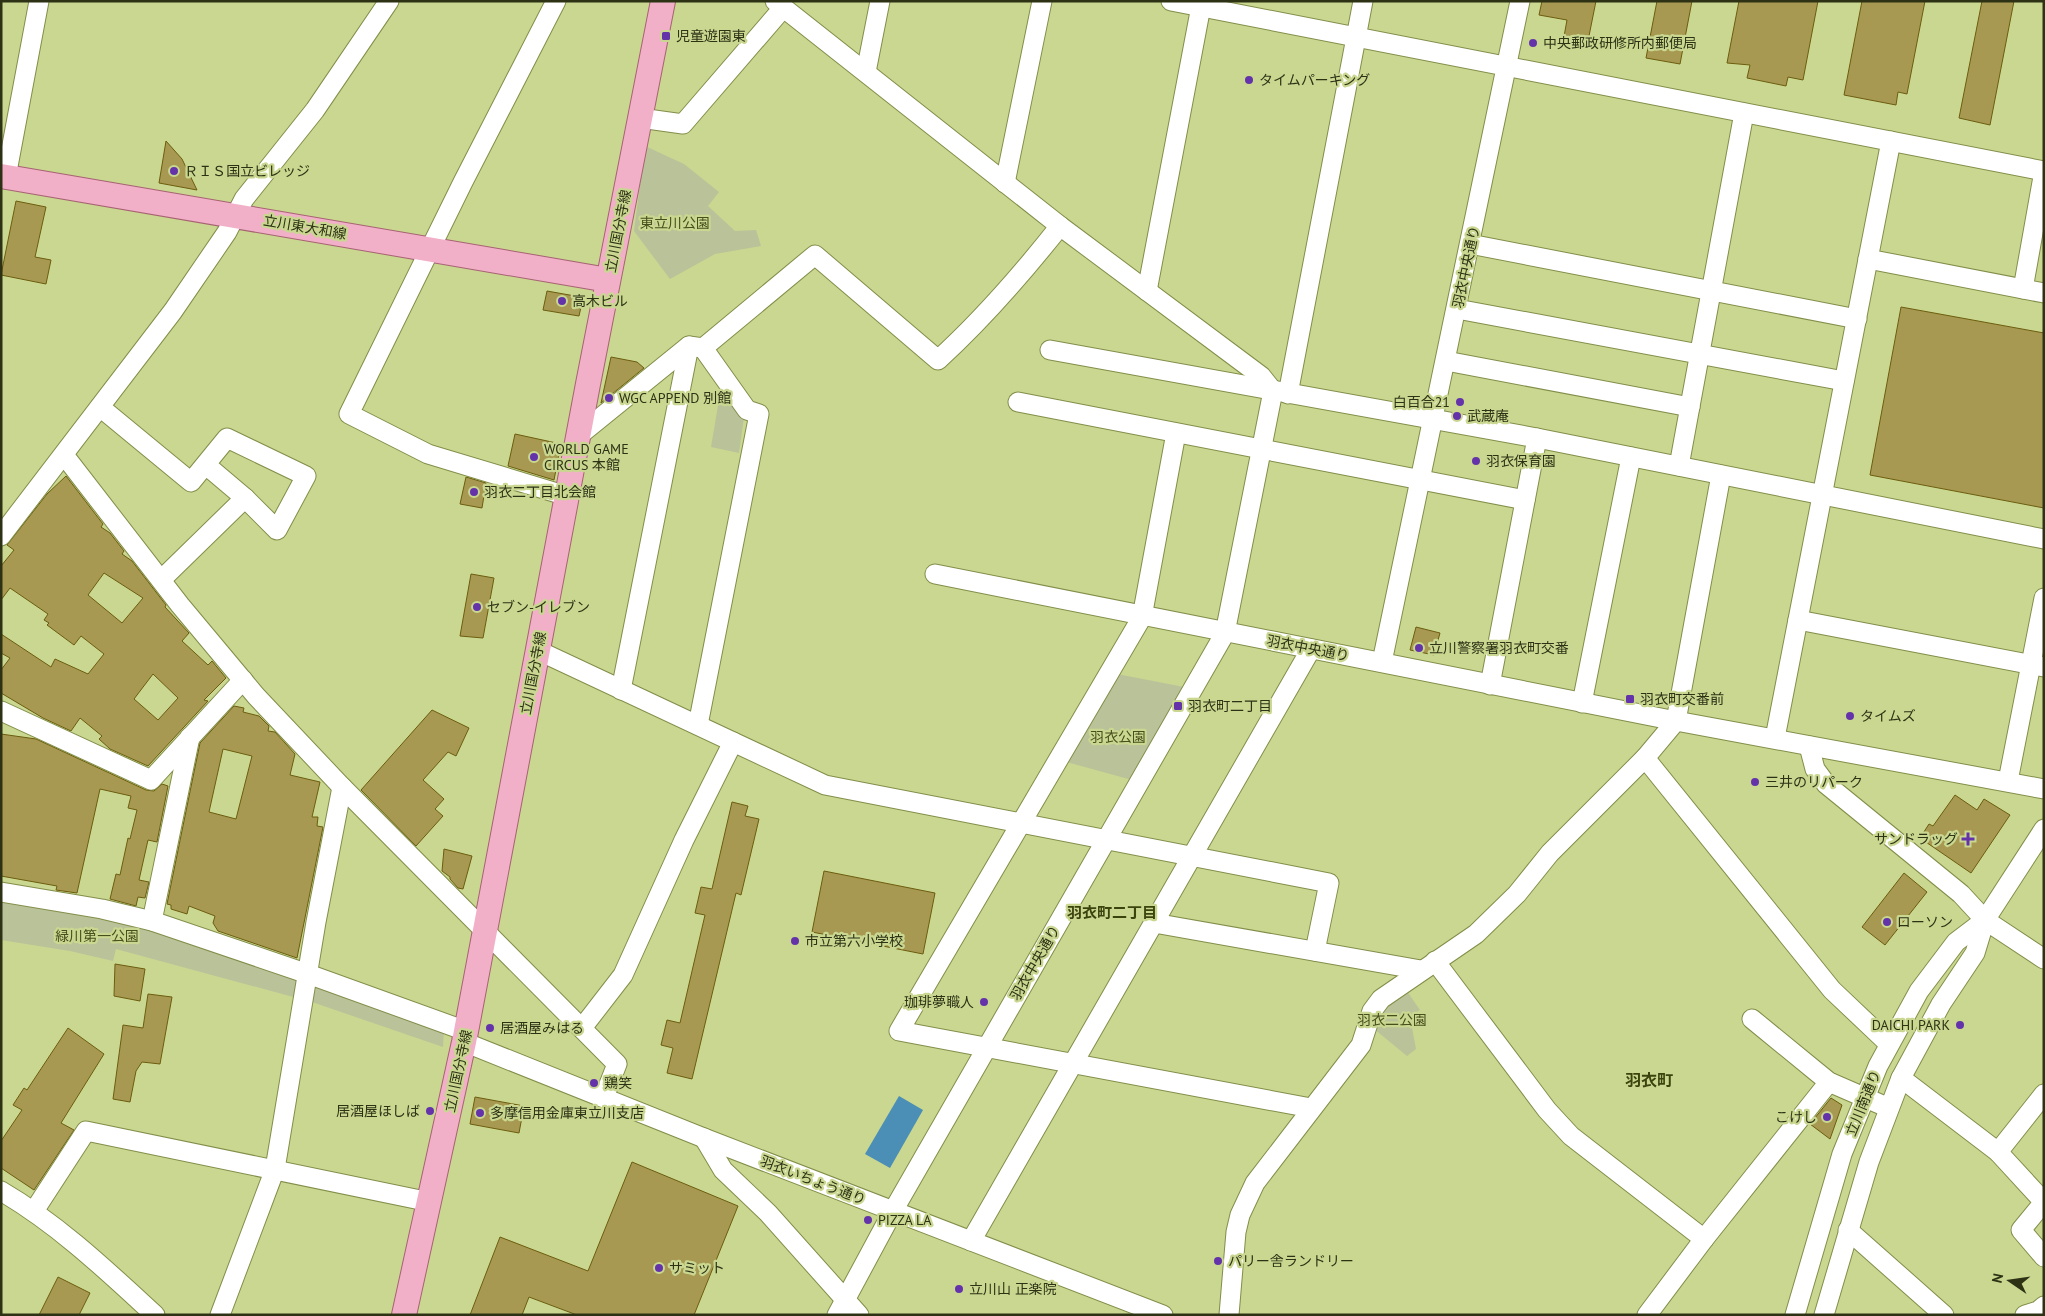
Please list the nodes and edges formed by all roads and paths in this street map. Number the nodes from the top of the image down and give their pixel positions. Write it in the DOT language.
graph roads {
  1 [pos="39,1"];
  2 [pos="388,1"];
  3 [pos="556,1"];
  4 [pos="663,1"];
  5 [pos="880,1"];
  6 [pos="1042,1"];
  7 [pos="1171,1"];
  8 [pos="1363,1"];
  9 [pos="1520,1"];
  10 [pos="779,4"];
  11 [pos="1202,4"];
  12 [pos="1356,37"];
  13 [pos="1508,66"];
  14 [pos="866,72"];
  15 [pos="1744,113"];
  16 [pos="640,118"];
  17 [pos="1891,141"];
  18 [pos="2044,171"];
  19 [pos="3,176"];
  20 [pos="1005,183"];
  21 [pos="236,216"];
  22 [pos="1060,226"];
  23 [pos="1470,244"];
  24 [pos="430,249"];
  25 [pos="1868,259"];
  26 [pos="608,280"];
  27 [pos="2023,289"];
  28 [pos="1711,290"];
  29 [pos="1147,291"];
  30 [pos="2044,293"];
  31 [pos="1457,309"];
  32 [pos="1857,319"];
  33 [pos="696,347"];
  34 [pos="1050,350"];
  35 [pos="1700,354"];
  36 [pos="1446,361"];
  37 [pos="1844,381"];
  38 [pos="1280,393"];
  39 [pos="1018,402"];
  40 [pos="100,407"];
  41 [pos="1690,407"];
  42 [pos="1433,421"];
  43 [pos="1176,433"];
  44 [pos="578,436"];
  45 [pos="1537,438"];
  46 [pos="1261,449"];
  47 [pos="64,455"];
  48 [pos="1632,457"];
  49 [pos="206,466"];
  50 [pos="1679,466"];
  51 [pos="1721,475"];
  52 [pos="1420,480"];
  53 [pos="567,496"];
  54 [pos="1822,496"];
  55 [pos="245,498"];
  56 [pos="1525,500"];
  57 [pos="1,536"];
  58 [pos="2044,539"];
  59 [pos="935,574"];
  60 [pos="162,579"];
  61 [pos="2044,598"];
  62 [pos="1142,617"];
  63 [pos="1798,620"];
  64 [pos="1225,633"];
  65 [pos="1311,649"];
  66 [pos="537,650"];
  67 [pos="1382,662"];
  68 [pos="2037,666"];
  69 [pos="242,680"];
  70 [pos="1490,685"];
  71 [pos="621,690"];
  72 [pos="1582,703"];
  73 [pos="1,711"];
  74 [pos="1676,721"];
  75 [pos="698,725"];
  76 [pos="191,735"];
  77 [pos="1775,738"];
  78 [pos="733,742"];
  79 [pos="1809,746"];
  80 [pos="1645,758"];
  81 [pos="2008,781"];
  82 [pos="342,787"];
  83 [pos="2044,789"];
  84 [pos="1020,822"];
  85 [pos="2044,829"];
  86 [pos="1106,839"];
  87 [pos="1192,856"];
  88 [pos="1,892"];
  89 [pos="1985,920"];
  90 [pos="152,921"];
  91 [pos="1154,923"];
  92 [pos="485,930"];
  93 [pos="1315,952"];
  94 [pos="2044,959"];
  95 [pos="1428,966"];
  96 [pos="308,974"];
  97 [pos="1752,1019"];
  98 [pos="582,1028"];
  99 [pos="465,1037"];
  100 [pos="1889,1044"];
  101 [pos="987,1048"];
  102 [pos="1074,1063"];
  103 [pos="1901,1078"];
  104 [pos="1829,1082"];
  105 [pos="2044,1094"];
  106 [pos="604,1097"];
  107 [pos="1864,1097"];
  108 [pos="1312,1108"];
  109 [pos="1888,1108"];
  110 [pos="704,1138"];
  111 [pos="1998,1152"];
  112 [pos="275,1169"];
  113 [pos="1,1191"];
  114 [pos="430,1202"];
  115 [pos="34,1211"];
  116 [pos="893,1211"];
  117 [pos="1848,1230"];
  118 [pos="1704,1239"];
  119 [pos="971,1241"];
  120 [pos="2044,1256"];
  121 [pos="2044,1306"];
  122 [pos="842,1307"];
  123 [pos="155,1315"];
  124 [pos="220,1315"];
  125 [pos="404,1315"];
  126 [pos="860,1315"];
  127 [pos="1163,1315"];
  128 [pos="1229,1315"];
  129 [pos="1648,1315"];
  130 [pos="1795,1315"];
  131 [pos="1824,1315"];
  132 [pos="1944,1315"];
  133 [pos="2024,1315"];
  1 -- 19 [label="street"];
  2 -- 21 [label="street"];
  3 -- 24 [label="street"];
  4 -- 16 [label="main road, 立川国分寺線"];
  5 -- 14 [label="street"];
  6 -- 20 [label="street"];
  7 -- 11 [label="street"];
  8 -- 12 [label="street"];
  9 -- 13 [label="street, 羽衣中央通り"];
  10 -- 14 [label="street"];
  10 -- 16 [label="street"];
  11 -- 12 [label="street"];
  11 -- 29 [label="street"];
  12 -- 13 [label="street"];
  12 -- 38 [label="street"];
  13 -- 15 [label="street"];
  13 -- 23 [label="street, 羽衣中央通り"];
  14 -- 20 [label="street"];
  15 -- 17 [label="street"];
  15 -- 28 [label="street"];
  16 -- 26 [label="main road, 立川国分寺線"];
  17 -- 18 [label="street"];
  17 -- 25 [label="street"];
  18 -- 27 [label="street"];
  19 -- 21 [label="main road, 立川東大和線"];
  20 -- 22 [label="street"];
  21 -- 24 [label="main road, 立川東大和線"];
  21 -- 40 [label="street"];
  22 -- 29 [label="street"];
  22 -- 33 [label="street"];
  23 -- 28 [label="street"];
  23 -- 31 [label="street, 羽衣中央通り"];
  24 -- 26 [label="main road, 立川東大和線"];
  24 -- 53 [label="street"];
  25 -- 27 [label="street"];
  25 -- 32 [label="street"];
  26 -- 44 [label="main road, 立川国分寺線"];
  27 -- 30 [label="street"];
  28 -- 32 [label="street"];
  28 -- 35 [label="street"];
  29 -- 38 [label="street"];
  31 -- 35 [label="street"];
  31 -- 36 [label="street, 羽衣中央通り"];
  32 -- 37 [label="street"];
  33 -- 44 [label="street"];
  33 -- 71 [label="street"];
  33 -- 75 [label="street"];
  34 -- 38 [label="street"];
  35 -- 37 [label="street"];
  35 -- 41 [label="street"];
  36 -- 41 [label="street"];
  36 -- 42 [label="street, 羽衣中央通り"];
  37 -- 54 [label="street"];
  38 -- 42 [label="street"];
  38 -- 46 [label="street"];
  39 -- 43 [label="street"];
  40 -- 47 [label="street"];
  40 -- 49 [label="street"];
  41 -- 50 [label="street"];
  42 -- 45 [label="street"];
  42 -- 52 [label="street, 羽衣中央通り"];
  43 -- 46 [label="street"];
  43 -- 62 [label="street"];
  44 -- 53 [label="main road, 立川国分寺線"];
  45 -- 48 [label="street"];
  45 -- 56 [label="street"];
  46 -- 52 [label="street"];
  46 -- 64 [label="street"];
  47 -- 57 [label="street"];
  47 -- 60 [label="street"];
  48 -- 50 [label="street"];
  48 -- 72 [label="street"];
  49 -- 55 [label="street"];
  49 -- 55 [label="street"];
  50 -- 51 [label="street"];
  51 -- 54 [label="street"];
  51 -- 74 [label="street"];
  52 -- 56 [label="street"];
  52 -- 67 [label="street, 羽衣中央通り"];
  53 -- 66 [label="main road, 立川国分寺線"];
  54 -- 58 [label="street"];
  54 -- 63 [label="street"];
  55 -- 60 [label="street"];
  56 -- 70 [label="street"];
  59 -- 62 [label="street"];
  60 -- 69 [label="street"];
  61 -- 68 [label="street"];
  62 -- 64 [label="street"];
  62 -- 84 [label="street"];
  63 -- 68 [label="street"];
  63 -- 77 [label="street"];
  64 -- 65 [label="street, 羽衣中央通り"];
  64 -- 86 [label="street, 羽衣中央通り"];
  65 -- 67 [label="street, 羽衣中央通り"];
  65 -- 87 [label="street"];
  66 -- 71 [label="street"];
  66 -- 92 [label="main road, 立川国分寺線"];
  67 -- 70 [label="street"];
  68 -- 81 [label="street"];
  69 -- 76 [label="street"];
  69 -- 82 [label="street"];
  70 -- 72 [label="street"];
  71 -- 75 [label="street"];
  72 -- 74 [label="street"];
  73 -- 76 [label="street"];
  74 -- 77 [label="street"];
  74 -- 80 [label="street"];
  75 -- 78 [label="street"];
  76 -- 90 [label="street"];
  77 -- 79 [label="street"];
  78 -- 84 [label="street"];
  78 -- 98 [label="street"];
  79 -- 81 [label="street"];
  79 -- 89 [label="street"];
  80 -- 95 [label="street"];
  80 -- 100 [label="street"];
  81 -- 83 [label="street"];
  82 -- 92 [label="street"];
  82 -- 96 [label="street"];
  84 -- 86 [label="street"];
  84 -- 101 [label="street"];
  85 -- 89 [label="street, 立川南通り"];
  86 -- 87 [label="street"];
  86 -- 101 [label="street, 羽衣中央通り"];
  87 -- 91 [label="street"];
  87 -- 93 [label="street"];
  88 -- 90 [label="street, 羽衣いちょう通り"];
  89 -- 94 [label="street"];
  89 -- 100 [label="street, 立川南通り"];
  89 -- 103 [label="street, 立川南通り"];
  90 -- 96 [label="street, 羽衣いちょう通り"];
  91 -- 93 [label="street"];
  91 -- 102 [label="street"];
  92 -- 98 [label="street"];
  92 -- 99 [label="main road, 立川国分寺線"];
  93 -- 95 [label="street"];
  95 -- 108 [label="street"];
  95 -- 118 [label="street"];
  96 -- 99 [label="street, 羽衣いちょう通り"];
  96 -- 112 [label="street"];
  97 -- 104 [label="street"];
  98 -- 106 [label="street"];
  99 -- 106 [label="street, 羽衣いちょう通り"];
  99 -- 114 [label="main road, 立川国分寺線"];
  100 -- 107 [label="street, 立川南通り"];
  101 -- 102 [label="street"];
  101 -- 116 [label="street, 羽衣中央通り"];
  102 -- 108 [label="street"];
  102 -- 119 [label="street"];
  103 -- 109 [label="street, 立川南通り"];
  103 -- 111 [label="street"];
  104 -- 107 [label="street"];
  104 -- 118 [label="street"];
  105 -- 111 [label="street"];
  106 -- 110 [label="street, 羽衣いちょう通り"];
  107 -- 109 [label="street"];
  107 -- 130 [label="street, 立川南通り"];
  108 -- 128 [label="street"];
  109 -- 117 [label="street, 立川南通り"];
  110 -- 116 [label="street, 羽衣いちょう通り"];
  110 -- 122 [label="street"];
  111 -- 120 [label="street"];
  112 -- 114 [label="street"];
  112 -- 115 [label="street"];
  112 -- 124 [label="street"];
  113 -- 115 [label="street"];
  114 -- 125 [label="main road, 立川国分寺線"];
  115 -- 123 [label="street"];
  116 -- 119 [label="street, 羽衣いちょう通り"];
  116 -- 122 [label="street, 羽衣中央通り"];
  117 -- 131 [label="street, 立川南通り"];
  117 -- 132 [label="street"];
  118 -- 129 [label="street"];
  119 -- 127 [label="street, 羽衣いちょう通り"];
  121 -- 133 [label="street"];
  122 -- 126 [label="street"];
}
